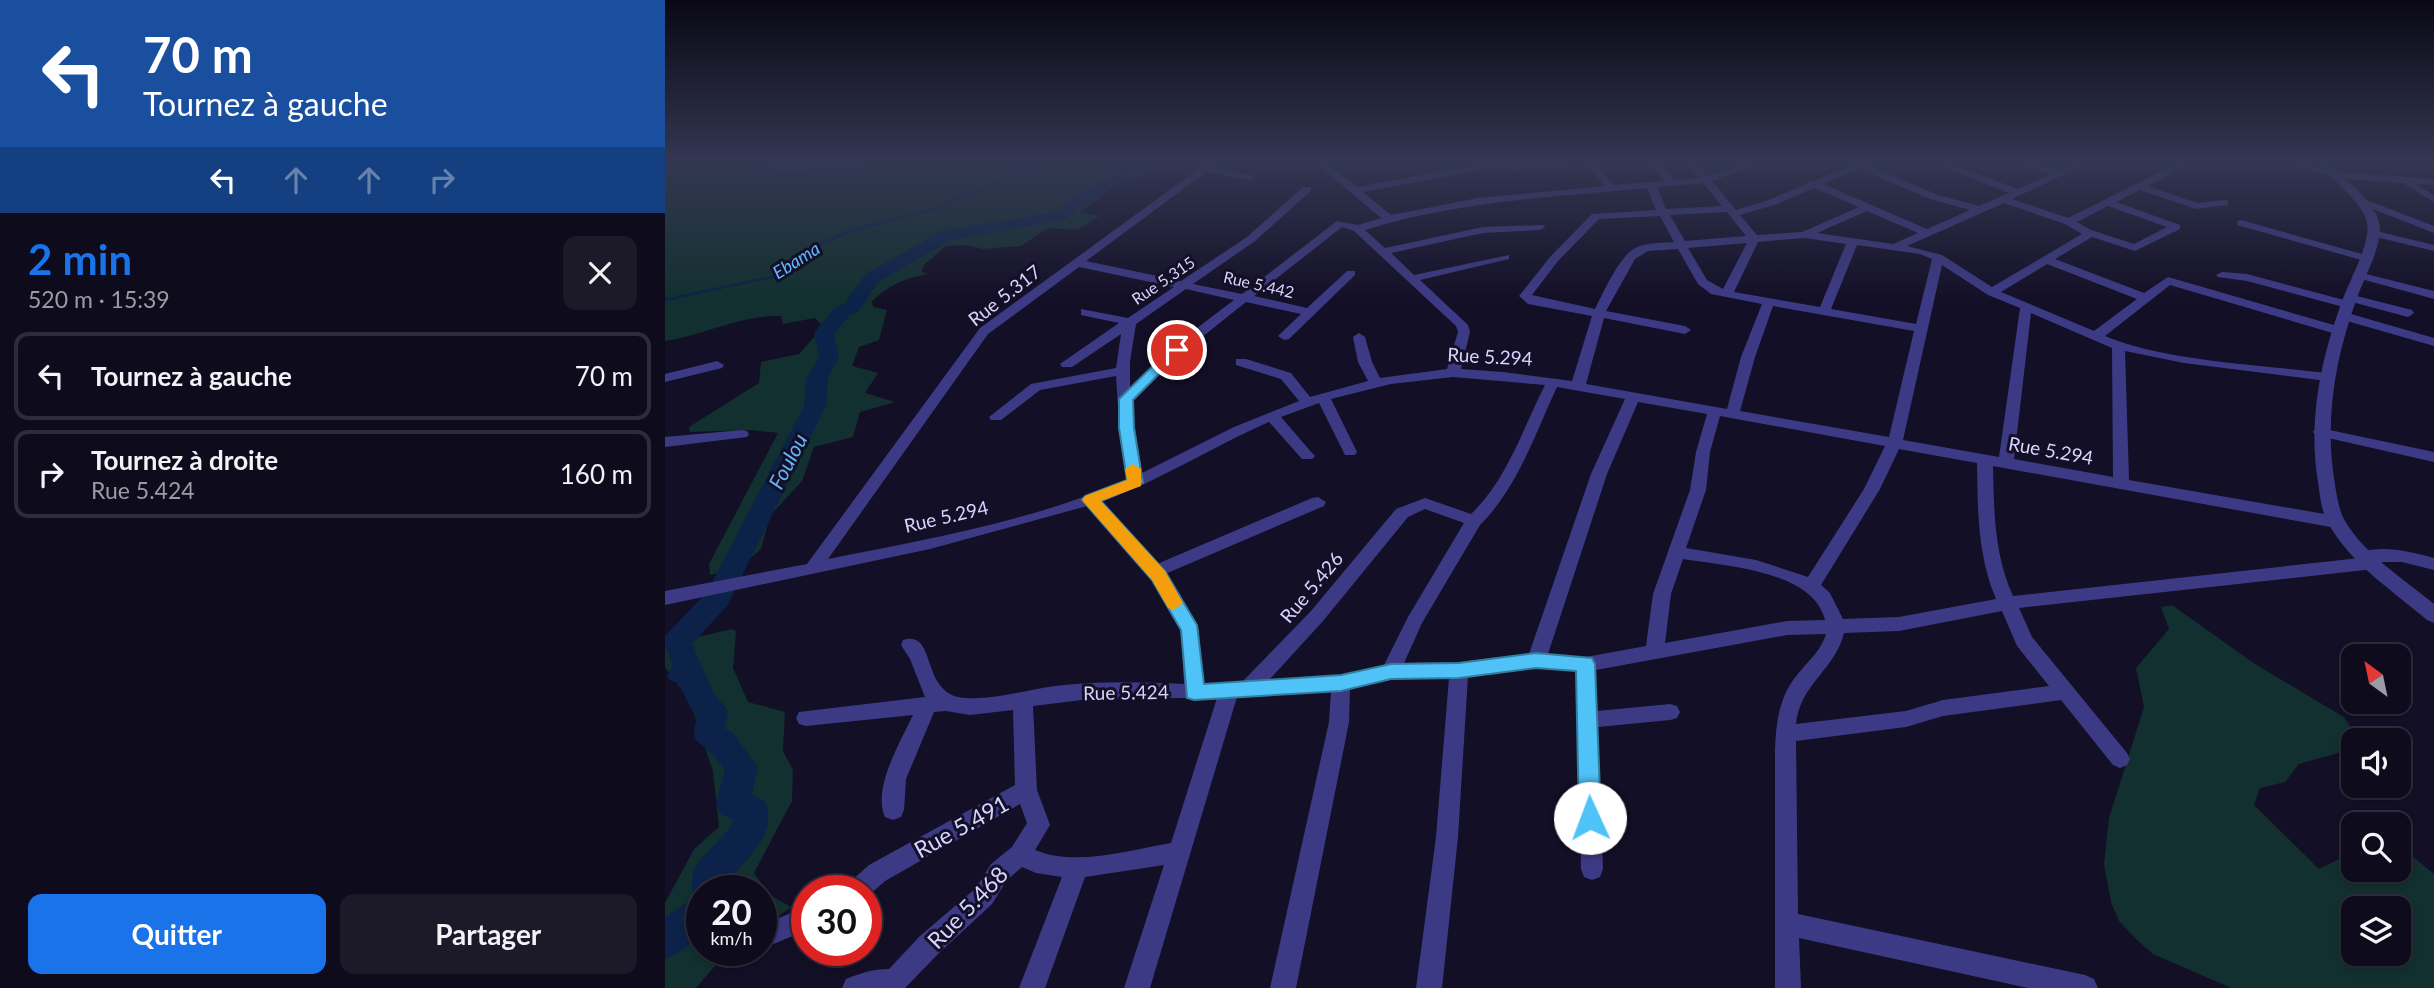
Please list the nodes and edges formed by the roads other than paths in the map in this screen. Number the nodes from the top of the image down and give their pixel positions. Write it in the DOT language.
graph roads {
  1 [pos="1151,208"];
  2 [pos="1286,208"];
  3 [pos="1377,208"];
  4 [pos="1443,208"];
  5 [pos="1663,208"];
  6 [pos="1728,208"];
  7 [pos="1748,208"];
  8 [pos="1865,208"];
  9 [pos="1871,208"];
  10 [pos="1976,208"];
  11 [pos="2029,208"];
  12 [pos="2099,208"];
  13 [pos="2124,208"];
  14 [pos="2365,208"];
  15 [pos="2377,208"];
  16 [pos="1979,209"];
  17 [pos="1664,211"];
  18 [pos="1731,212"];
  19 [pos="1389,219"];
  20 [pos="2069,222"];
  21 [pos="2241,223"];
  22 [pos="1540,227"];
  23 [pos="1358,229"];
  24 [pos="2434,230"];
  25 [pos="1925,232"];
  26 [pos="2090,233"];
  27 [pos="2372,233"];
  28 [pos="1804,235"];
  29 [pos="1754,239"];
  30 [pos="1683,244"];
  31 [pos="1852,244"];
  32 [pos="1895,247"];
  33 [pos="2434,248"];
  34 [pos="1381,252"];
  35 [pos="1505,257"];
  36 [pos="1938,257"];
  37 [pos="2365,258"];
  38 [pos="2044,259"];
  39 [pos="1077,263"];
  40 [pos="1351,273"];
  41 [pos="2223,275"];
  42 [pos="2358,275"];
  43 [pos="1410,279"];
  44 [pos="1184,284"];
  45 [pos="1992,292"];
  46 [pos="1727,293"];
  47 [pos="2434,295"];
  48 [pos="1247,297"];
  49 [pos="2146,298"];
  50 [pos="1769,301"];
  51 [pos="2026,308"];
  52 [pos="1825,309"];
  53 [pos="1598,311"];
  54 [pos="1311,312"];
  55 [pos="2345,312"];
  56 [pos="1085,313"];
  57 [pos="2408,313"];
  58 [pos="1130,322"];
  59 [pos="1919,328"];
  60 [pos="1685,330"];
  61 [pos="1284,336"];
  62 [pos="2096,336"];
  63 [pos="1359,337"];
  64 [pos="2434,342"];
  65 [pos="2118,346"];
  66 [pos="1241,362"];
  67 [pos="1067,364"];
  68 [pos="717,365"];
  69 [pos="1122,371"];
  70 [pos="1453,373"];
  71 [pos="665,377"];
  72 [pos="2327,377"];
  73 [pos="1553,382"];
  74 [pos="1376,383"];
  75 [pos="1578,387"];
  76 [pos="1633,398"];
  77 [pos="1126,399"];
  78 [pos="1315,400"];
  79 [pos="1714,413"];
  80 [pos="1272,416"];
  81 [pos="1732,416"];
  82 [pos="996,417"];
  83 [pos="2320,432"];
  84 [pos="742,434"];
  85 [pos="1895,440"];
  86 [pos="665,442"];
  87 [pos="1350,452"];
  88 [pos="1307,456"];
  89 [pos="2434,457"];
  90 [pos="1985,460"];
  91 [pos="2006,463"];
  92 [pos="1136,483"];
  93 [pos="2121,483"];
  94 [pos="1090,500"];
  95 [pos="1318,502"];
  96 [pos="1474,521"];
  97 [pos="2336,522"];
  98 [pos="1676,552"];
  99 [pos="2371,559"];
  100 [pos="2434,564"];
  101 [pos="812,569"];
  102 [pos="1153,572"];
  103 [pos="1812,585"];
  104 [pos="665,598"];
  105 [pos="2008,603"];
  106 [pos="2434,615"];
  107 [pos="1838,627"];
  108 [pos="910,645"];
  109 [pos="1655,651"];
  110 [pos="1536,661"];
  111 [pos="1585,664"];
  112 [pos="1459,670"];
  113 [pos="1391,671"];
  114 [pos="1341,683"];
  115 [pos="1240,688"];
  116 [pos="1194,692"];
  117 [pos="2065,692"];
  118 [pos="1023,700"];
  119 [pos="936,703"];
  120 [pos="1670,712"];
  121 [pos="806,718"];
  122 [pos="1589,720"];
  123 [pos="1787,734"];
  124 [pos="2120,758"];
  125 [pos="1026,790"];
  126 [pos="893,810"];
  127 [pos="1179,852"];
  128 [pos="1020,854"];
  129 [pos="1077,868"];
  130 [pos="1592,869"];
  131 [pos="875,875"];
  132 [pos="1787,923"];
  133 [pos="855,988"];
  134 [pos="1032,988"];
  135 [pos="1137,988"];
  136 [pos="1283,988"];
  137 [pos="1429,988"];
  138 [pos="1788,988"];
  139 [pos="2085,988"];
  1 -- 39 [label="street, Rue 5.317"];
  2 -- 44 [label="street, Rue 5.315"];
  3 -- 19 [label="street"];
  4 -- 19 [label="street"];
  5 -- 17 [label="street"];
  6 -- 18 [label="street"];
  7 -- 18 [label="street"];
  8 -- 28 [label="street"];
  9 -- 25 [label="street"];
  10 -- 16 [label="street"];
  11 -- 20 [label="street"];
  12 -- 20 [label="street"];
  13 -- 26 [label="street"];
  14 -- 27 [label="street"];
  15 -- 24 [label="street"];
  16 -- 25 [label="street"];
  17 -- 18 [label="street"];
  17 -- 30 [label="street"];
  17 -- 53 [label="street"];
  18 -- 29 [label="street"];
  19 -- 23 [label="street"];
  20 -- 26 [label="street"];
  21 -- 37 [label="street"];
  22 -- 34 [label="street"];
  23 -- 34 [label="street"];
  23 -- 48 [label="street"];
  25 -- 32 [label="street"];
  26 -- 38 [label="street"];
  27 -- 33 [label="street"];
  27 -- 37 [label="street"];
  28 -- 29 [label="street"];
  28 -- 31 [label="street"];
  29 -- 30 [label="street"];
  29 -- 46 [label="street"];
  30 -- 46 [label="street"];
  30 -- 53 [label="street"];
  31 -- 32 [label="street"];
  31 -- 52 [label="street"];
  32 -- 36 [label="street"];
  34 -- 43 [label="street"];
  35 -- 43 [label="street"];
  36 -- 45 [label="street"];
  36 -- 59 [label="street"];
  37 -- 42 [label="street"];
  38 -- 45 [label="street"];
  38 -- 49 [label="street"];
  39 -- 44 [label="street, Rue 5.442"];
  39 -- 101 [label="street, Rue 5.317"];
  40 -- 54 [label="street"];
  41 -- 55 [label="street"];
  42 -- 47 [label="street"];
  42 -- 55 [label="street"];
  43 -- 70 [label="street"];
  44 -- 48 [label="street, Rue 5.442"];
  44 -- 58 [label="street, Rue 5.315"];
  45 -- 51 [label="street"];
  46 -- 50 [label="street"];
  48 -- 54 [label="street, Rue 5.442"];
  48 -- 77 [label="street"];
  49 -- 55 [label="street"];
  49 -- 62 [label="street"];
  50 -- 52 [label="street"];
  50 -- 81 [label="street"];
  51 -- 62 [label="street"];
  51 -- 91 [label="street"];
  52 -- 59 [label="street"];
  53 -- 60 [label="street"];
  53 -- 75 [label="street"];
  54 -- 61 [label="street"];
  55 -- 57 [label="street"];
  55 -- 64 [label="street"];
  55 -- 72 [label="street"];
  56 -- 58 [label="street"];
  58 -- 67 [label="street"];
  58 -- 69 [label="street, Rue 5.315"];
  59 -- 85 [label="street"];
  62 -- 65 [label="street"];
  63 -- 74 [label="street"];
  65 -- 72 [label="street"];
  65 -- 93 [label="street"];
  66 -- 78 [label="street"];
  68 -- 71 [label="street"];
  69 -- 77 [label="street, Rue 5.315"];
  69 -- 82 [label="street"];
  70 -- 73 [label="street, Rue 5.294"];
  70 -- 74 [label="street, Rue 5.294"];
  72 -- 83 [label="street"];
  73 -- 75 [label="street, Rue 5.294"];
  73 -- 96 [label="street"];
  74 -- 78 [label="street, Rue 5.294"];
  75 -- 76 [label="street, Rue 5.294"];
  76 -- 79 [label="street, Rue 5.294"];
  76 -- 110 [label="street"];
  77 -- 92 [label="street, Rue 5.315"];
  78 -- 80 [label="street, Rue 5.294"];
  78 -- 87 [label="street"];
  79 -- 81 [label="street, Rue 5.294"];
  79 -- 98 [label="street"];
  80 -- 88 [label="street"];
  80 -- 92 [label="street, Rue 5.294"];
  81 -- 85 [label="street, Rue 5.294"];
  83 -- 89 [label="street"];
  83 -- 97 [label="street"];
  84 -- 86 [label="street"];
  85 -- 90 [label="street, Rue 5.294"];
  85 -- 103 [label="street"];
  90 -- 91 [label="street, Rue 5.294"];
  90 -- 105 [label="street"];
  91 -- 93 [label="street, Rue 5.294"];
  92 -- 94 [label="street, Rue 5.294"];
  93 -- 97 [label="street, Rue 5.294"];
  94 -- 101 [label="street, Rue 5.294"];
  94 -- 102 [label="street, Rue 5.424"];
  95 -- 102 [label="street"];
  96 -- 113 [label="street"];
  96 -- 115 [label="street, Rue 5.426"];
  97 -- 99 [label="street"];
  98 -- 103 [label="street"];
  98 -- 109 [label="street"];
  99 -- 100 [label="street"];
  99 -- 105 [label="street"];
  99 -- 106 [label="street"];
  101 -- 104 [label="street, Rue 5.294"];
  102 -- 116 [label="street, Rue 5.424"];
  103 -- 107 [label="street"];
  105 -- 107 [label="street"];
  105 -- 117 [label="street"];
  107 -- 109 [label="street"];
  107 -- 123 [label="street"];
  108 -- 119 [label="street"];
  109 -- 111 [label="street"];
  110 -- 111 [label="street"];
  110 -- 112 [label="street"];
  111 -- 122 [label="street"];
  112 -- 113 [label="street"];
  112 -- 137 [label="street"];
  113 -- 114 [label="street"];
  114 -- 115 [label="street"];
  114 -- 136 [label="street"];
  115 -- 116 [label="street"];
  115 -- 127 [label="street"];
  116 -- 118 [label="street, Rue 5.424"];
  117 -- 123 [label="street"];
  117 -- 124 [label="street"];
  118 -- 119 [label="street, Rue 5.424"];
  118 -- 125 [label="street, Rue 5.491"];
  119 -- 121 [label="street, Rue 5.424"];
  119 -- 126 [label="street"];
  120 -- 122 [label="street"];
  122 -- 130 [label="street"];
  123 -- 132 [label="street"];
  125 -- 128 [label="street, Rue 5.468"];
  125 -- 131 [label="street, Rue 5.491"];
  127 -- 129 [label="street"];
  127 -- 135 [label="street"];
  128 -- 129 [label="street"];
  128 -- 133 [label="street, Rue 5.468"];
  129 -- 134 [label="street"];
  132 -- 138 [label="street"];
  132 -- 139 [label="street"];
}
